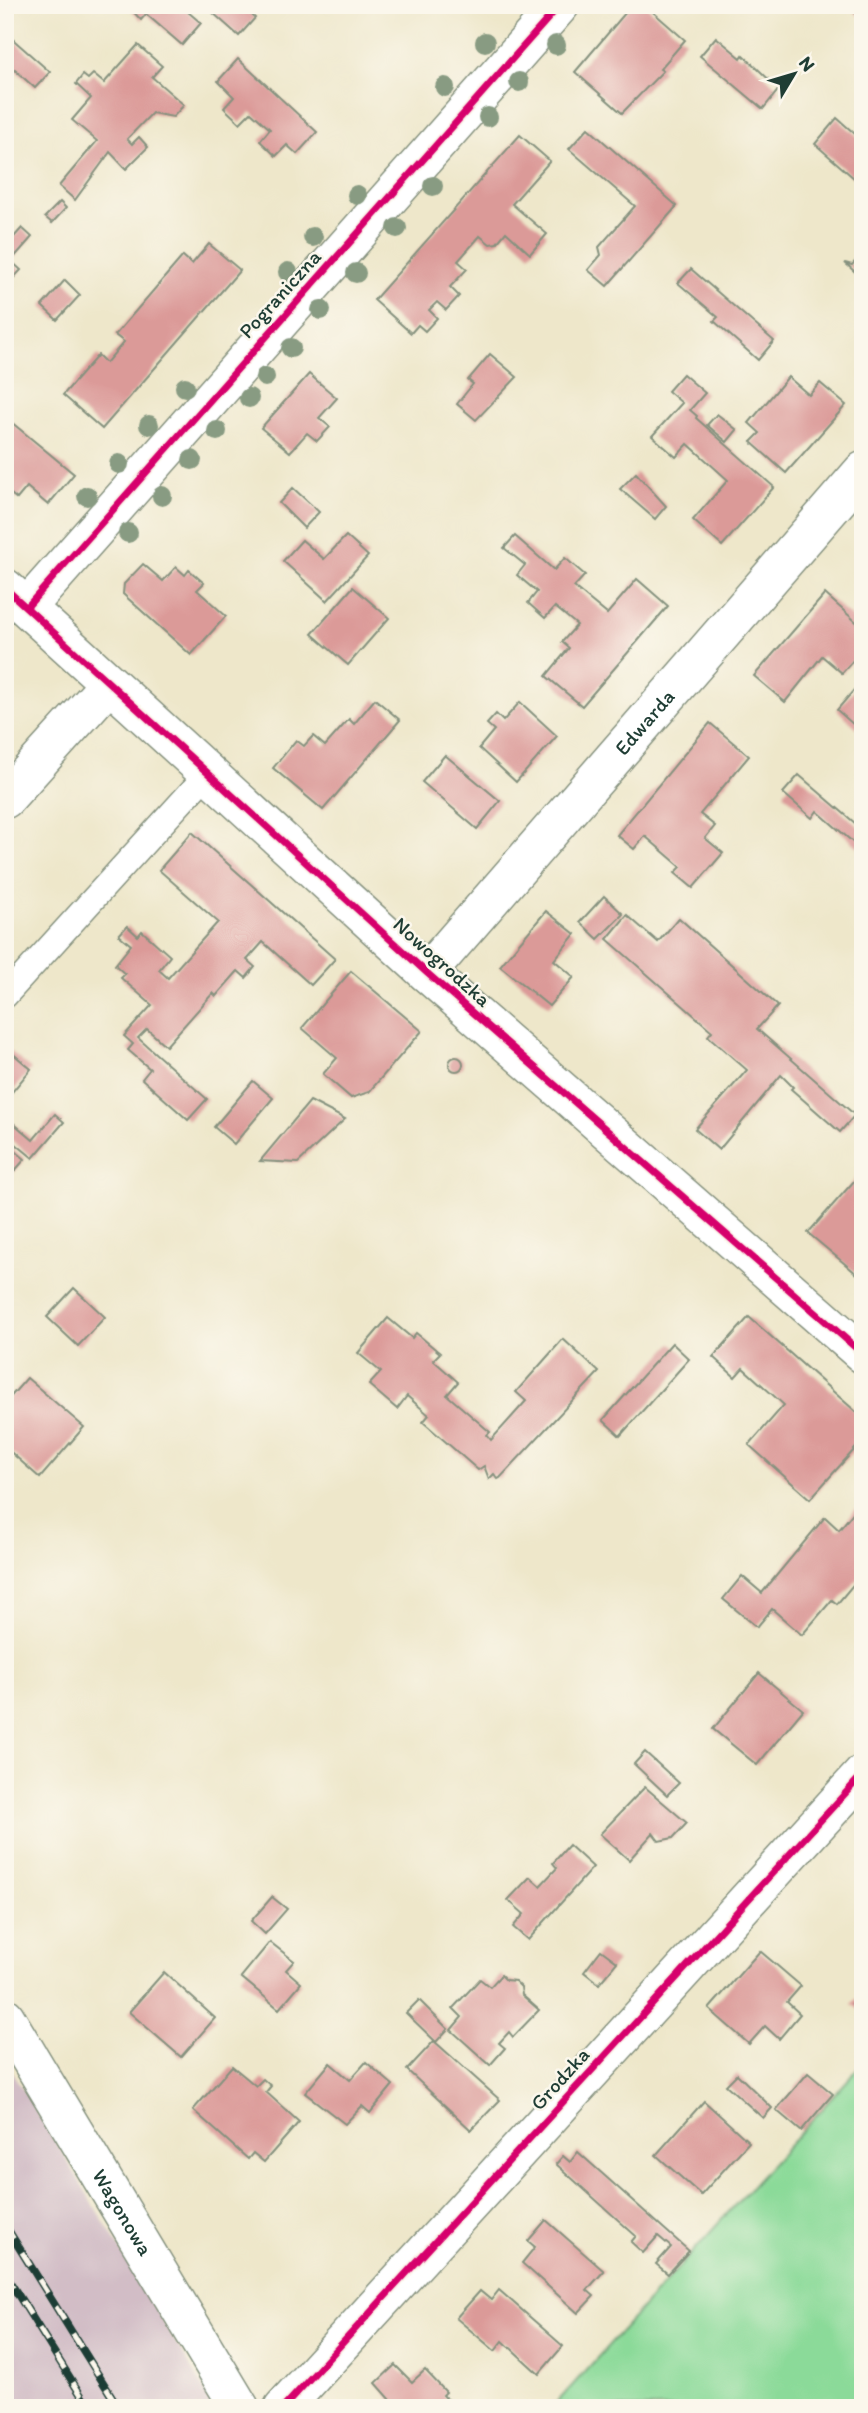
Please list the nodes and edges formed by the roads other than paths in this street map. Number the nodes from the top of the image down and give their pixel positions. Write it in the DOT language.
graph roads {
  1 [pos="560,5"];
  2 [pos="863,471"];
  3 [pos="16,597"];
  4 [pos="109,684"];
  5 [pos="206,774"];
  6 [pos="5,799"];
  7 [pos="427,973"];
  8 [pos="5,996"];
  9 [pos="863,1354"];
  10 [pos="863,1774"];
  11 [pos="5,2017"];
  12 [pos="240,2408"];
  13 [pos="282,2408"];
  1 -- 3 [label="street, Pograniczna"];
  2 -- 7 [label="street, Edwarda"];
  3 -- 4 [label="street, Nowogrodzka"];
  4 -- 5 [label="street, Nowogrodzka"];
  4 -- 6 [label="street"];
  5 -- 7 [label="street, Nowogrodzka"];
  5 -- 8 [label="lane"];
  7 -- 9 [label="street, Nowogrodzka"];
  10 -- 13 [label="street, Grodzka"];
  11 -- 12 [label="street, Wagonowa"];
}
